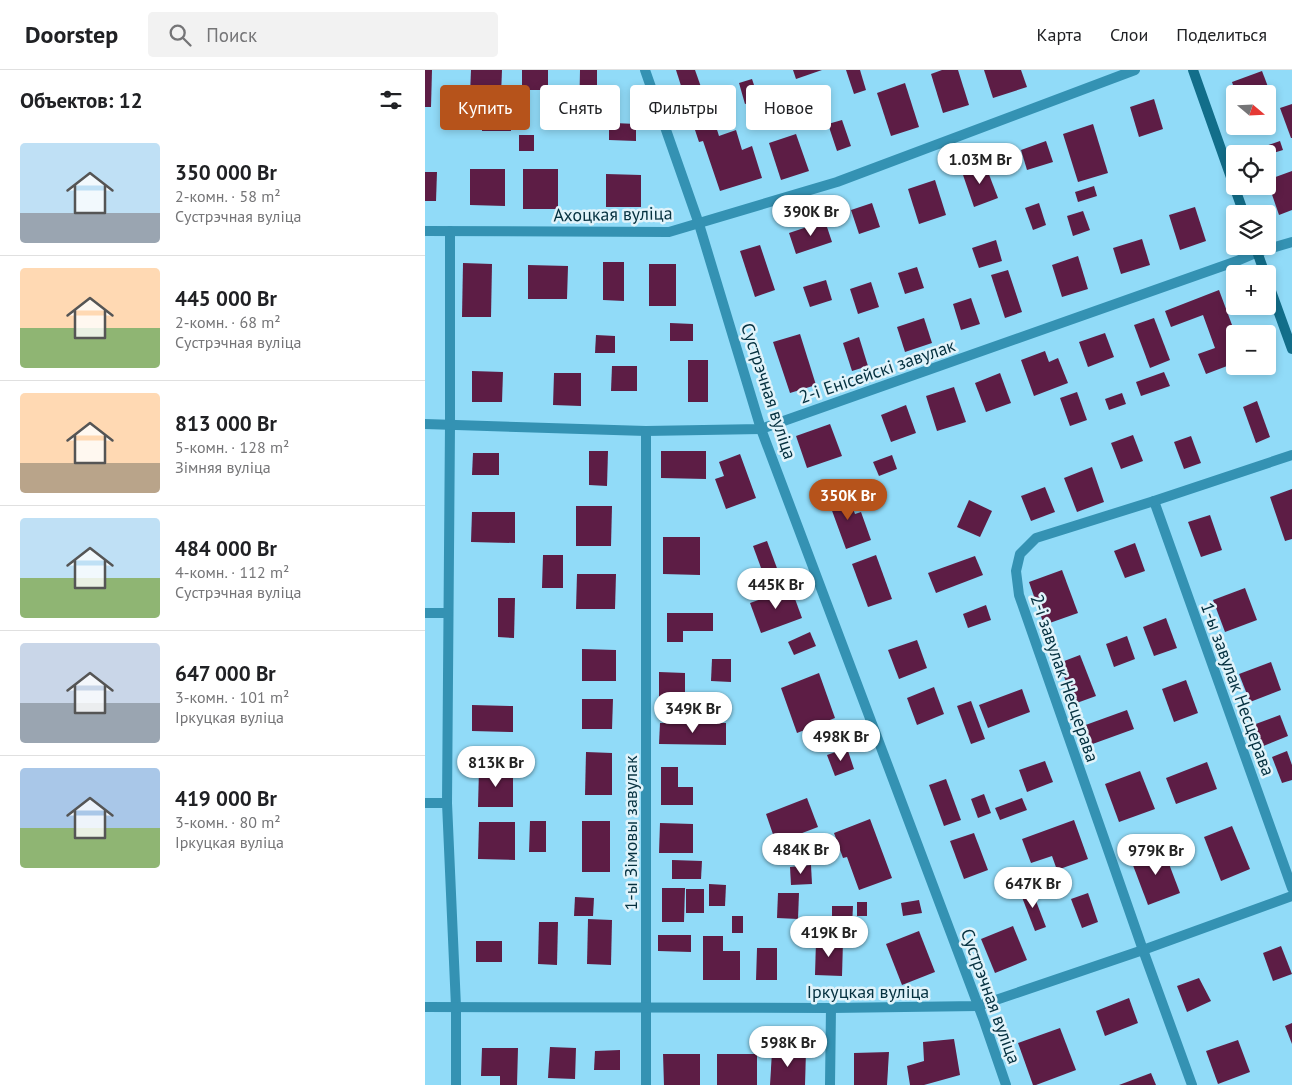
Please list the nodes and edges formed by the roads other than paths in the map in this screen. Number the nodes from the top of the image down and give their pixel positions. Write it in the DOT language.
graph roads {
  1 [pos="645,70"];
  2 [pos="1135,70"];
  3 [pos="1193,70"];
  4 [pos="1241,205"];
  5 [pos="699,224"];
  6 [pos="425,231"];
  7 [pos="449,231"];
  8 [pos="1292,242"];
  9 [pos="1276,245"];
  10 [pos="1245,255"];
  11 [pos="1276,305"];
  12 [pos="1292,350"];
  13 [pos="425,424"];
  14 [pos="450,424"];
  15 [pos="761,428"];
  16 [pos="646,432"];
  17 [pos="1292,455"];
  18 [pos="1154,501"];
  19 [pos="425,613"];
  20 [pos="448,613"];
  21 [pos="425,803"];
  22 [pos="447,803"];
  23 [pos="1292,888"];
  24 [pos="1292,896"];
  25 [pos="1143,950"];
  26 [pos="978,1006"];
  27 [pos="425,1007"];
  28 [pos="456,1007"];
  29 [pos="646,1007"];
  30 [pos="831,1008"];
  31 [pos="456,1085"];
  32 [pos="646,1085"];
  33 [pos="830,1085"];
  34 [pos="1006,1085"];
  35 [pos="1192,1085"];
  1 -- 5 [label="street, Сустрэчная вуліца"];
  2 -- 5 [label="street, Ахоцкая вуліца"];
  3 -- 4 [label="main road"];
  5 -- 7 [label="street, Ахоцкая вуліца"];
  5 -- 15 [label="street, Сустрэчная вуліца"];
  6 -- 7 [label="street, Ахоцкая вуліца"];
  7 -- 14 [label="street"];
  8 -- 9 [label="street, 2-і Енісейскі завулак"];
  10 -- 15 [label="street, 2-і Енісейскі завулак"];
  11 -- 12 [label="main road"];
  13 -- 14 [label="street, 2-і Енісейскі завулак"];
  14 -- 16 [label="street, 2-і Енісейскі завулак"];
  14 -- 20 [label="street"];
  15 -- 16 [label="street, 2-і Енісейскі завулак"];
  15 -- 26 [label="street, Сустрэчная вуліца"];
  16 -- 29 [label="street, 1-ы Зімовы завулак"];
  17 -- 18 [label="street, 2-і завулак Несцерава"];
  18 -- 23 [label="street, 1-ы завулак Несцерава"];
  18 -- 25 [label="street, 2-і завулак Несцерава"];
  19 -- 20 [label="street"];
  20 -- 22 [label="street"];
  21 -- 22 [label="street"];
  22 -- 28 [label="street"];
  24 -- 25 [label="street, Іркуцкая вуліца"];
  25 -- 26 [label="street, Іркуцкая вуліца"];
  25 -- 35 [label="street, 2-і завулак Несцерава"];
  26 -- 30 [label="street, Іркуцкая вуліца"];
  26 -- 34 [label="street, Сустрэчная вуліца"];
  27 -- 28 [label="street, Іркуцкая вуліца"];
  28 -- 29 [label="street, Іркуцкая вуліца"];
  28 -- 31 [label="street"];
  29 -- 30 [label="street, Іркуцкая вуліца"];
  29 -- 32 [label="street, 1-ы Зімовы завулак"];
  30 -- 33 [label="street"];
}
